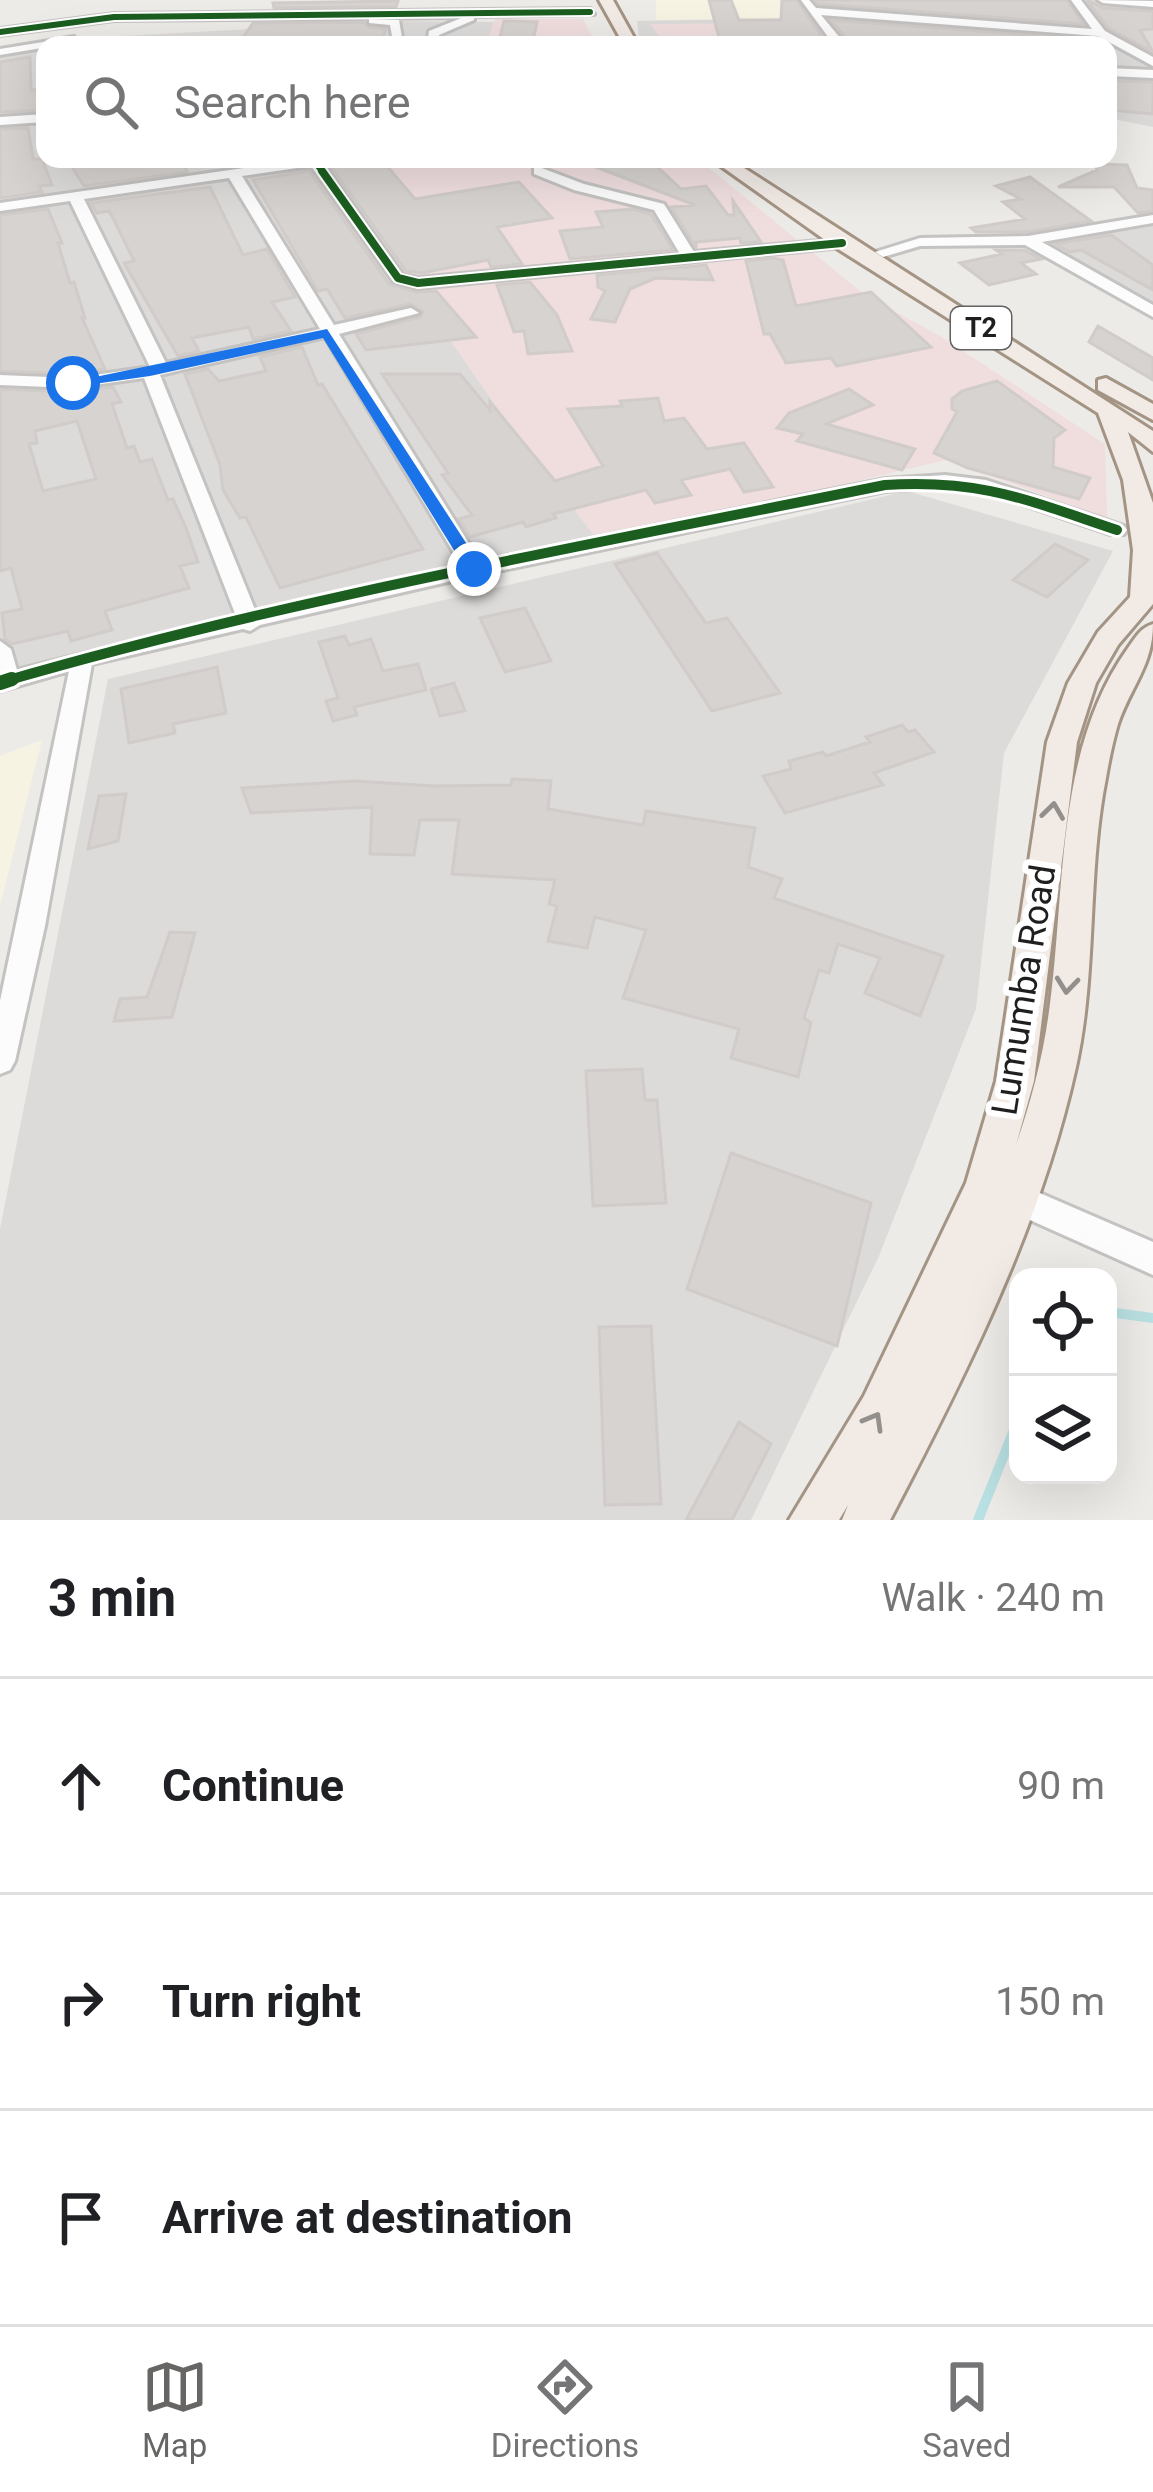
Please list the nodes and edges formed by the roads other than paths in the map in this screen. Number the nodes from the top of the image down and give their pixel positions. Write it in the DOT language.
graph roads {
  1 [pos="606,0"];
  2 [pos="1076,0"];
  3 [pos="1102,0"];
  4 [pos="1153,4"];
  5 [pos="588,6"];
  6 [pos="807,6"];
  7 [pos="480,14"];
  8 [pos="599,29"];
  9 [pos="0,32"];
  10 [pos="1101,33"];
  11 [pos="101,36"];
  12 [pos="398,36"];
  13 [pos="433,36"];
  14 [pos="626,36"];
  15 [pos="832,36"];
  16 [pos="1106,36"];
  17 [pos="36,42"];
  18 [pos="1117,42"];
  19 [pos="0,43"];
  20 [pos="36,46"];
  21 [pos="1129,49"];
  22 [pos="1153,49"];
  23 [pos="0,52"];
  24 [pos="1153,62"];
  25 [pos="1117,73"];
  26 [pos="1153,74"];
  27 [pos="36,119"];
  28 [pos="0,121"];
  29 [pos="267,168"];
  30 [pos="327,168"];
  31 [pos="732,168"];
  32 [pos="761,168"];
  33 [pos="539,171"];
  34 [pos="233,173"];
  35 [pos="75,196"];
  36 [pos="0,207"];
  37 [pos="1153,219"];
  38 [pos="1028,240"];
  39 [pos="842,243"];
  40 [pos="884,252"];
  41 [pos="690,258"];
  42 [pos="1153,312"];
  43 [pos="411,313"];
  44 [pos="327,333"];
  45 [pos="155,370"];
  46 [pos="0,380"];
  47 [pos="1105,408"];
  48 [pos="1153,412"];
  49 [pos="1153,445"];
  50 [pos="1117,530"];
  51 [pos="474,569"];
  52 [pos="1150,606"];
  53 [pos="250,623"];
  54 [pos="0,649"];
  55 [pos="82,659"];
  56 [pos="4,681"];
  57 [pos="0,1061"];
  58 [pos="1001,1192"];
  59 [pos="1153,1258"];
  60 [pos="812,1520"];
  61 [pos="865,1520"];
  1 -- 14 [label="main road"];
  2 -- 10 [label="street"];
  3 -- 4 [label="street"];
  5 -- 7 [label="street"];
  5 -- 8 [label="main road"];
  6 -- 10 [label="street"];
  6 -- 15 [label="street"];
  7 -- 9 [label="street"];
  7 -- 13 [label="street"];
  10 -- 16 [label="street"];
  11 -- 12 [label="street"];
  17 -- 19 [label="street"];
  18 -- 21 [label="street"];
  20 -- 23 [label="street"];
  21 -- 22 [label="street"];
  21 -- 24 [label="street"];
  25 -- 26 [label="street"];
  27 -- 28 [label="street"];
  29 -- 34 [label="street"];
  30 -- 41 [label="street"];
  31 -- 39 [label="main road, T2"];
  32 -- 40 [label="main road, T2"];
  33 -- 41 [label="street"];
  34 -- 35 [label="street"];
  34 -- 44 [label="street"];
  35 -- 36 [label="street"];
  35 -- 45 [label="street"];
  37 -- 38 [label="street"];
  38 -- 40 [label="street"];
  38 -- 42 [label="street"];
  39 -- 41 [label="street"];
  39 -- 47 [label="main road, T2"];
  40 -- 48 [label="main road, T2"];
  43 -- 44 [label="street"];
  44 -- 45 [label="street"];
  44 -- 51 [label="street"];
  45 -- 46 [label="street"];
  45 -- 53 [label="street"];
  47 -- 49 [label="main road, T2"];
  47 -- 52 [label="main road"];
  50 -- 51 [label="street"];
  51 -- 53 [label="street"];
  52 -- 58 [label="main road, Lumumba Road"];
  53 -- 55 [label="street"];
  54 -- 56 [label="street"];
  55 -- 56 [label="street"];
  55 -- 57 [label="street"];
  58 -- 59 [label="street"];
  60 -- 58 [label="main road, Lumumba Road, one-way"];
  58 -- 61 [label="main road, Lumumba Road"];
}
